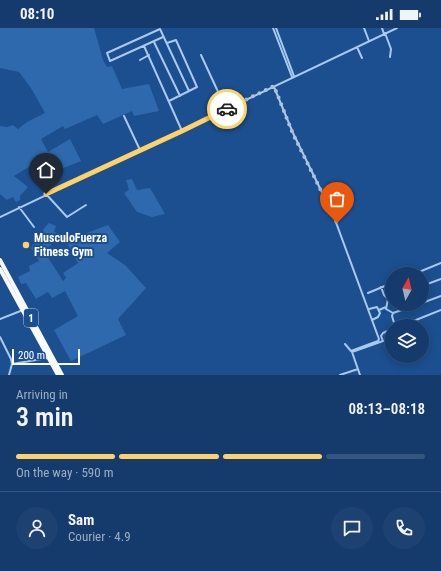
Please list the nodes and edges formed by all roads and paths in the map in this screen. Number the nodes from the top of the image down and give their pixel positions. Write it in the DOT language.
graph roads {
  1 [pos="273,28"];
  2 [pos="276,28"];
  3 [pos="364,28"];
  4 [pos="382,28"];
  5 [pos="397,28"];
  6 [pos="385,34"];
  7 [pos="163,37"];
  8 [pos="369,41"];
  9 [pos="154,42"];
  10 [pos="166,44"];
  11 [pos="144,46"];
  12 [pos="357,47"];
  13 [pos="148,55"];
  14 [pos="201,55"];
  15 [pos="390,57"];
  16 [pos="362,58"];
  17 [pos="140,60"];
  18 [pos="293,77"];
  19 [pos="274,86"];
  20 [pos="189,91"];
  21 [pos="180,96"];
  22 [pos="169,101"];
  23 [pos="226,109"];
  24 [pos="124,116"];
  25 [pos="182,131"];
  26 [pos="140,150"];
  27 [pos="46,194"];
  28 [pos="86,205"];
  29 [pos="19,207"];
  30 [pos="0,217"];
  31 [pos="34,227"];
  32 [pos="0,260"];
  33 [pos="441,263"];
  34 [pos="429,268"];
  35 [pos="0,269"];
  36 [pos="441,279"];
  37 [pos="429,283"];
  38 [pos="385,286"];
  39 [pos="381,287"];
  40 [pos="368,293"];
  41 [pos="385,296"];
  42 [pos="441,296"];
  43 [pos="429,300"];
  44 [pos="385,308"];
  45 [pos="368,309"];
  46 [pos="24,310"];
  47 [pos="385,310"];
  48 [pos="441,310"];
  49 [pos="380,311"];
  50 [pos="389,311"];
  51 [pos="399,311"];
  52 [pos="393,313"];
  53 [pos="0,319"];
  54 [pos="393,319"];
  55 [pos="418,319"];
  56 [pos="372,320"];
  57 [pos="385,332"];
  58 [pos="0,337"];
  59 [pos="345,344"];
  60 [pos="48,358"];
  61 [pos="12,364"];
  62 [pos="358,369"];
  63 [pos="347,374"];
  64 [pos="9,375"];
  65 [pos="58,375"];
  66 [pos="62,375"];
  67 [pos="340,375"];
  68 [pos="360,375"];
  1 -- 18 [label="street"];
  2 -- 18 [label="street"];
  3 -- 8 [label="street"];
  4 -- 6 [label="street"];
  5 -- 6 [label="street"];
  6 -- 8 [label="street"];
  6 -- 15 [label="street"];
  7 -- 9 [label="street"];
  7 -- 10 [label="street"];
  7 -- 11 [label="street"];
  8 -- 12 [label="street"];
  9 -- 11 [label="street"];
  9 -- 21 [label="street"];
  10 -- 20 [label="street"];
  10 -- 20 [label="street"];
  11 -- 13 [label="street"];
  12 -- 16 [label="street"];
  12 -- 18 [label="street"];
  13 -- 17 [label="street"];
  13 -- 22 [label="street"];
  14 -- 23 [label="street"];
  18 -- 19 [label="street"];
  19 -- 23 [label="street"];
  19 -- 45 [label="street"];
  20 -- 21 [label="street"];
  21 -- 22 [label="street"];
  22 -- 25 [label="street"];
  23 -- 25 [label="street"];
  24 -- 26 [label="street"];
  25 -- 26 [label="street"];
  26 -- 27 [label="street"];
  27 -- 28 [label="street"];
  27 -- 29 [label="street"];
  29 -- 30 [label="street"];
  29 -- 31 [label="street"];
  32 -- 46 [label="highway, 1"];
  33 -- 34 [label="street"];
  35 -- 46 [label="highway, 1"];
  36 -- 37 [label="street"];
  38 -- 39 [label="street"];
  39 -- 40 [label="street"];
  39 -- 41 [label="street"];
  42 -- 43 [label="street"];
  44 -- 49 [label="street"];
  45 -- 49 [label="street"];
  45 -- 56 [label="street"];
  46 -- 53 [label="street"];
  46 -- 60 [label="highway, 1"];
  46 -- 66 [label="highway, 1"];
  47 -- 49 [label="street"];
  48 -- 55 [label="street"];
  49 -- 56 [label="street"];
  50 -- 52 [label="street"];
  51 -- 52 [label="street"];
  52 -- 54 [label="street"];
  56 -- 59 [label="street"];
  57 -- 62 [label="street"];
  58 -- 61 [label="street"];
  60 -- 61 [label="street"];
  60 -- 65 [label="highway, 1"];
  61 -- 64 [label="street"];
  62 -- 63 [label="street"];
  62 -- 68 [label="street"];
  63 -- 67 [label="street"];
}
